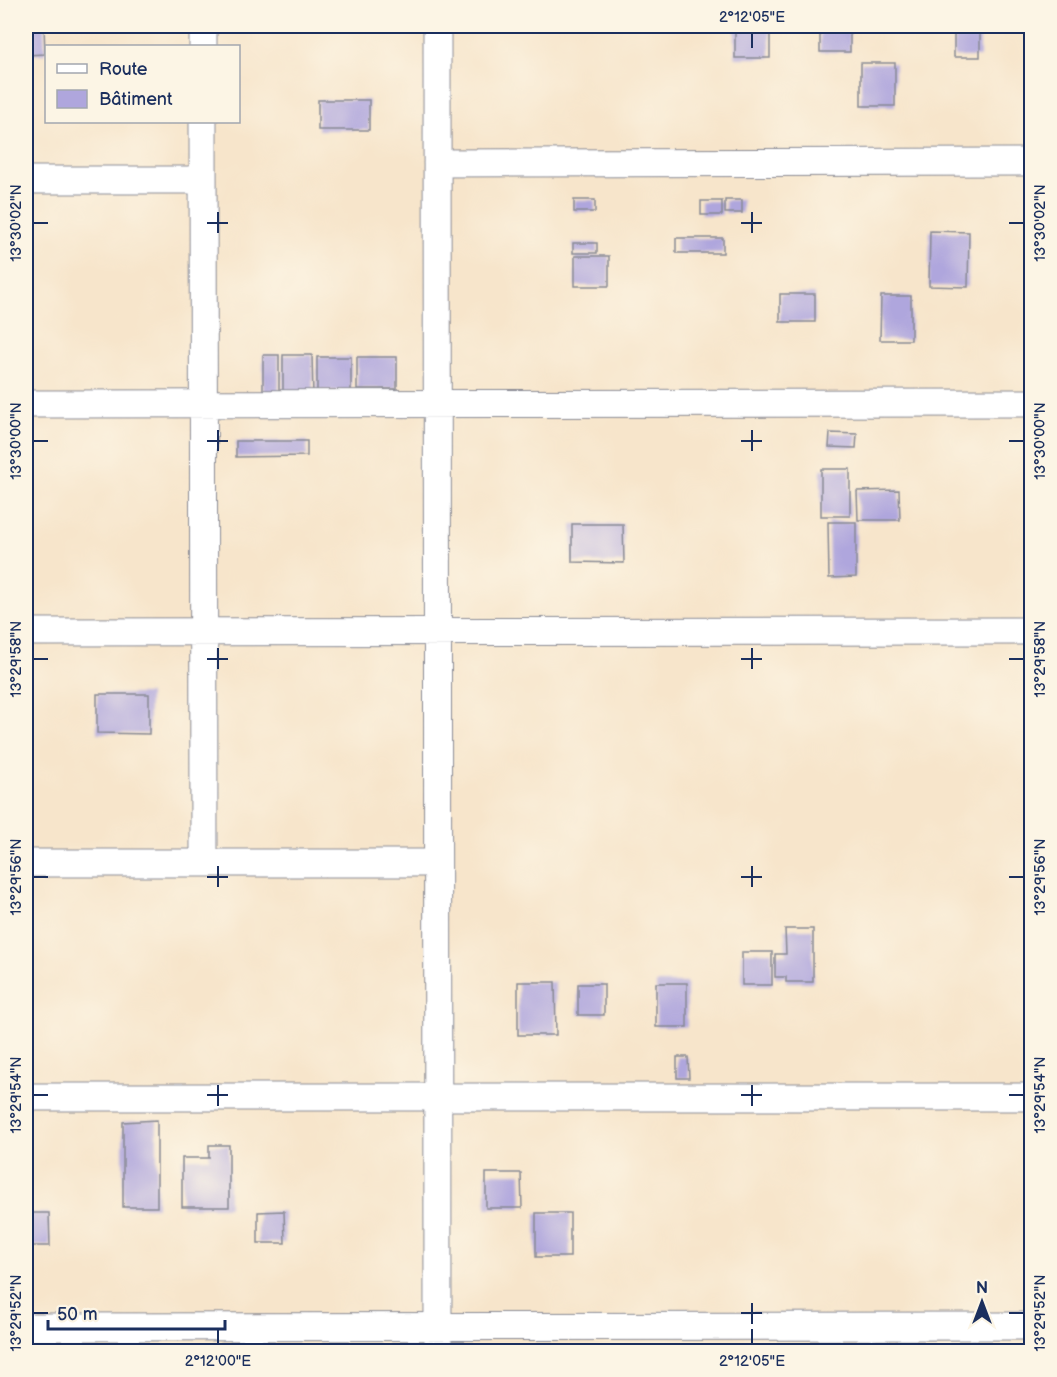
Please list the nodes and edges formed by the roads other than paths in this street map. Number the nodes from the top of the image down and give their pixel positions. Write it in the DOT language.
graph roads {
  1 [pos="203,26"];
  2 [pos="437,26"];
  3 [pos="203,45"];
  4 [pos="203,123"];
  5 [pos="1032,162"];
  6 [pos="437,163"];
  7 [pos="26,180"];
  8 [pos="203,180"];
  9 [pos="26,404"];
  10 [pos="203,404"];
  11 [pos="437,404"];
  12 [pos="1032,404"];
  13 [pos="437,631"];
  14 [pos="1032,631"];
  15 [pos="26,632"];
  16 [pos="203,632"];
  17 [pos="26,863"];
  18 [pos="204,863"];
  19 [pos="437,863"];
  20 [pos="1032,1096"];
  21 [pos="26,1097"];
  22 [pos="438,1097"];
  23 [pos="1032,1326"];
  24 [pos="26,1327"];
  25 [pos="438,1339"];
  1 -- 3 [label="street"];
  2 -- 6 [label="street"];
  4 -- 8 [label="street"];
  5 -- 6 [label="street"];
  6 -- 11 [label="street"];
  7 -- 8 [label="street"];
  8 -- 10 [label="street"];
  9 -- 10 [label="street"];
  10 -- 11 [label="street"];
  10 -- 16 [label="street"];
  11 -- 12 [label="street"];
  11 -- 13 [label="street"];
  13 -- 14 [label="street"];
  13 -- 16 [label="street"];
  13 -- 19 [label="street"];
  15 -- 16 [label="street"];
  16 -- 18 [label="street"];
  17 -- 18 [label="street"];
  18 -- 19 [label="street"];
  19 -- 22 [label="street"];
  20 -- 22 [label="street"];
  21 -- 22 [label="street"];
  22 -- 25 [label="street"];
  23 -- 25 [label="street"];
  24 -- 25 [label="street"];
}
